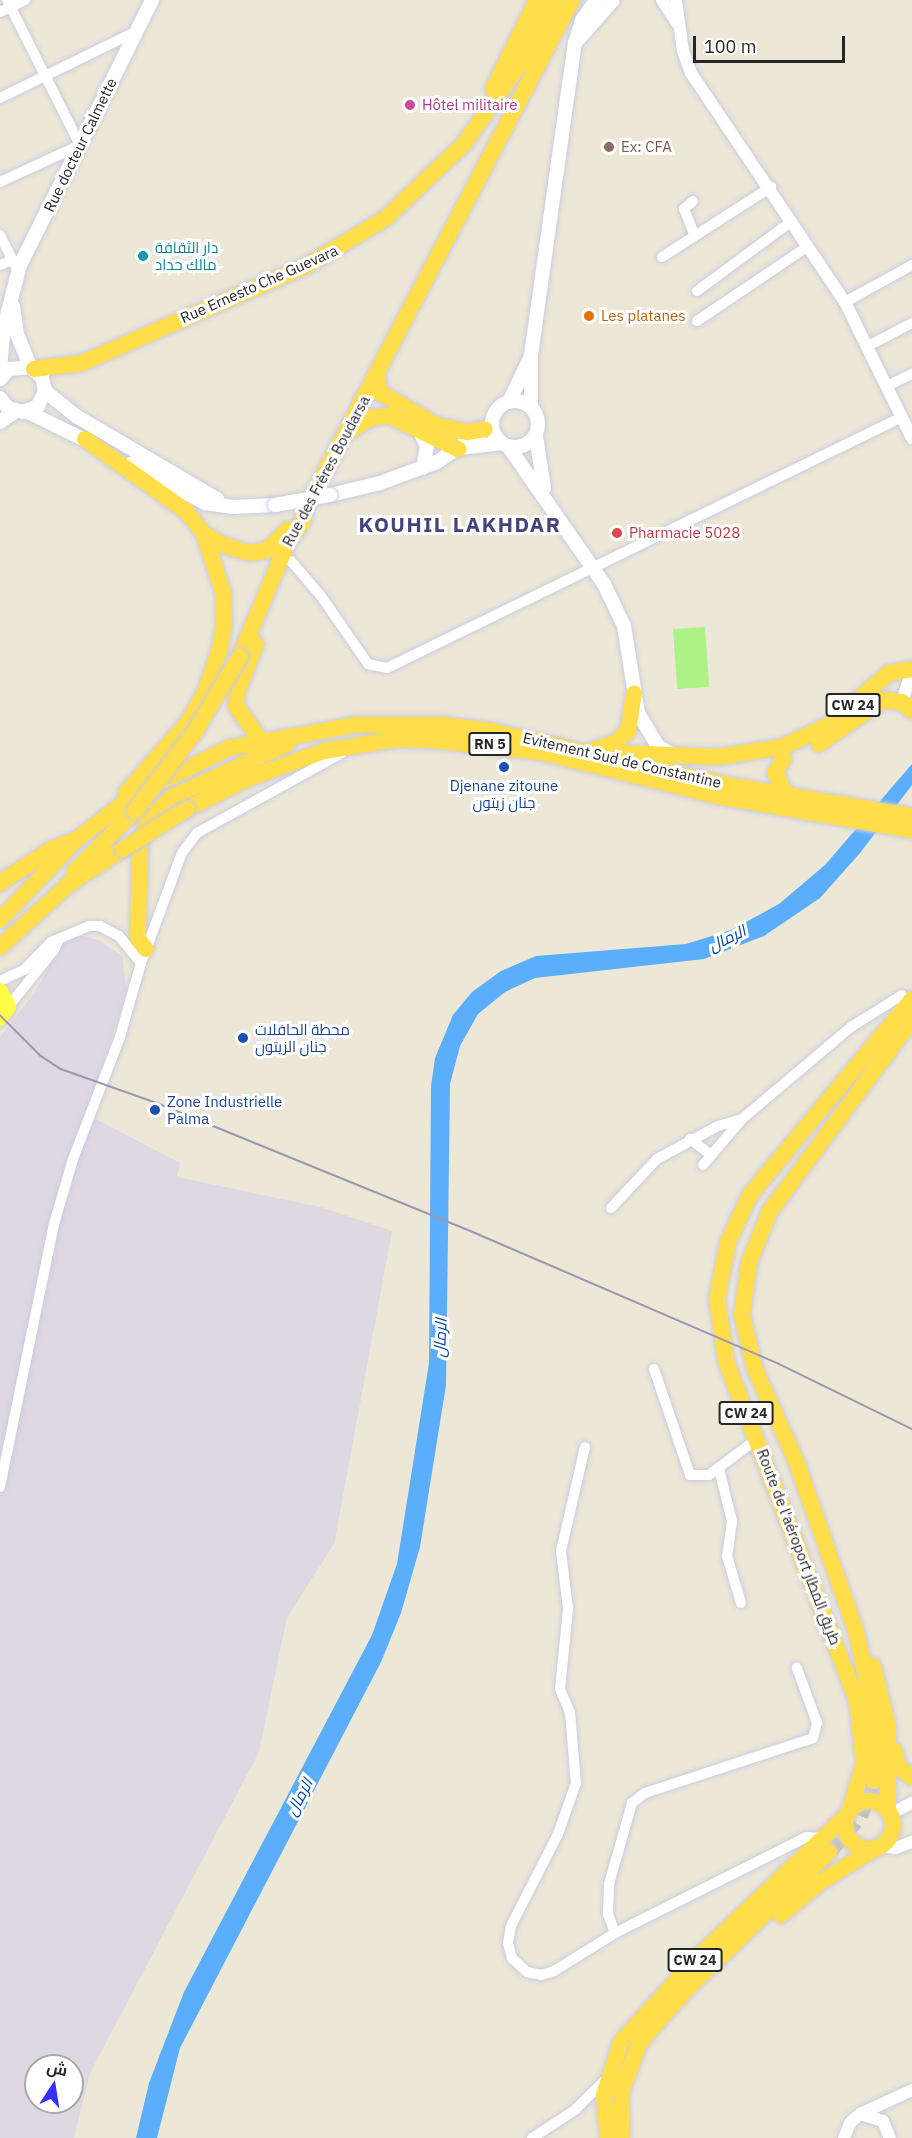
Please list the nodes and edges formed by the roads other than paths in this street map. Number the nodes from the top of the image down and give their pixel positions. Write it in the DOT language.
graph roads {
  1 [pos="25,0"];
  2 [pos="152,0"];
  3 [pos="537,0"];
  4 [pos="554,0"];
  5 [pos="572,0"];
  6 [pos="613,0"];
  7 [pos="662,0"];
  8 [pos="676,0"];
  9 [pos="10,3"];
  10 [pos="592,3"];
  11 [pos="0,12"];
  12 [pos="680,29"];
  13 [pos="136,30"];
  14 [pos="575,43"];
  15 [pos="46,75"];
  16 [pos="0,98"];
  17 [pos="480,123"];
  18 [pos="80,145"];
  19 [pos="0,182"];
  20 [pos="771,187"];
  21 [pos="693,201"];
  22 [pos="792,221"];
  23 [pos="0,235"];
  24 [pos="695,236"];
  25 [pos="808,246"];
  26 [pos="662,257"];
  27 [pos="0,265"];
  28 [pos="15,265"];
  29 [pos="912,265"];
  30 [pos="697,291"];
  31 [pos="11,292"];
  32 [pos="845,302"];
  33 [pos="697,321"];
  34 [pos="912,323"];
  35 [pos="868,346"];
  36 [pos="531,355"];
  37 [pos="0,358"];
  38 [pos="32,368"];
  39 [pos="0,369"];
  40 [pos="377,373"];
  41 [pos="912,374"];
  42 [pos="0,379"];
  43 [pos="887,386"];
  44 [pos="45,391"];
  45 [pos="0,398"];
  46 [pos="509,402"];
  47 [pos="531,406"];
  48 [pos="21,412"];
  49 [pos="0,422"];
  50 [pos="417,426"];
  51 [pos="488,426"];
  52 [pos="908,427"];
  53 [pos="345,435"];
  54 [pos="536,436"];
  55 [pos="85,440"];
  56 [pos="505,445"];
  57 [pos="458,448"];
  58 [pos="423,468"];
  59 [pos="547,499"];
  60 [pos="232,507"];
  61 [pos="304,516"];
  62 [pos="204,534"];
  63 [pos="291,561"];
  64 [pos="593,566"];
  65 [pos="912,669"];
  66 [pos="634,693"];
  67 [pos="909,708"];
  68 [pos="316,733"];
  69 [pos="261,741"];
  70 [pos="356,747"];
  71 [pos="589,752"];
  72 [pos="673,755"];
  73 [pos="784,758"];
  74 [pos="797,802"];
  75 [pos="111,809"];
  76 [pos="912,816"];
  77 [pos="912,830"];
  78 [pos="76,840"];
  79 [pos="0,883"];
  80 [pos="37,909"];
  81 [pos="0,920"];
  82 [pos="59,939"];
  83 [pos="0,947"];
  84 [pos="144,956"];
  85 [pos="0,981"];
  86 [pos="0,991"];
  87 [pos="909,993"];
  88 [pos="4,1012"];
  89 [pos="912,1020"];
  90 [pos="826,1103"];
  91 [pos="742,1119"];
  92 [pos="690,1139"];
  93 [pos="711,1155"];
  94 [pos="704,1165"];
  95 [pos="611,1208"];
  96 [pos="654,1369"];
  97 [pos="757,1439"];
  98 [pos="585,1447"];
  99 [pos="719,1469"];
  100 [pos="0,1487"];
  101 [pos="741,1604"];
  102 [pos="856,1631"];
  103 [pos="798,1668"];
  104 [pos="888,1726"];
  105 [pos="912,1777"];
  106 [pos="874,1781"];
  107 [pos="912,1803"];
  108 [pos="848,1812"];
  109 [pos="889,1812"];
  110 [pos="912,1842"];
  111 [pos="826,1845"];
  112 [pos="877,1847"];
  113 [pos="615,1933"];
  114 [pos="649,2029"];
  115 [pos="608,2076"];
  116 [pos="912,2090"];
  117 [pos="860,2114"];
  118 [pos="532,2138"];
  119 [pos="608,2138"];
  120 [pos="622,2138"];
  121 [pos="844,2138"];
  122 [pos="890,2138"];
  1 -- 9 [label="street"];
  2 -- 13 [label="main road, Rue docteur Calmette"];
  3 -- 17 [label="highway"];
  4 -- 17 [label="highway"];
  5 -- 40 [label="highway, Rue des Frères Boudarsa"];
  6 -- 14 [label="main road"];
  7 -- 12 [label="street"];
  8 -- 12 [label="street"];
  9 -- 11 [label="street"];
  9 -- 15 [label="street"];
  10 -- 14 [label="main road"];
  12 -- 20 [label="street"];
  13 -- 15 [label="street"];
  13 -- 18 [label="main road, Rue docteur Calmette"];
  14 -- 36 [label="main road"];
  15 -- 16 [label="street"];
  15 -- 18 [label="street"];
  17 -- 38 [label="highway, Rue Ernesto Che Guevara"];
  18 -- 19 [label="street"];
  18 -- 28 [label="main road, Rue docteur Calmette"];
  20 -- 22 [label="street"];
  20 -- 24 [label="street"];
  21 -- 24 [label="street"];
  22 -- 25 [label="street"];
  22 -- 30 [label="street"];
  23 -- 28 [label="street"];
  24 -- 26 [label="street"];
  25 -- 32 [label="street"];
  25 -- 33 [label="street"];
  27 -- 28 [label="street"];
  28 -- 31 [label="main road, Rue docteur Calmette"];
  29 -- 32 [label="street"];
  31 -- 37 [label="main road, Rue docteur Calmette"];
  31 -- 38 [label="main road, Rue docteur Calmette"];
  32 -- 35 [label="street"];
  34 -- 35 [label="street"];
  35 -- 43 [label="street"];
  36 -- 46 [label="main road"];
  36 -- 47 [label="main road"];
  37 -- 39 [label="main road, Rue docteur Calmette"];
  38 -- 42 [label="main road"];
  38 -- 44 [label="main road, Rue docteur Calmette"];
  40 -- 51 [label="highway"];
  40 -- 53 [label="highway, Rue des Frères Boudarsa"];
  41 -- 43 [label="street"];
  43 -- 52 [label="street"];
  44 -- 48 [label="main road"];
  44 -- 60 [label="main road"];
  45 -- 48 [label="main road"];
  46 -- 47 [label="main road"];
  46 -- 51 [label="main road"];
  47 -- 54 [label="main road"];
  48 -- 49 [label="main road"];
  48 -- 55 [label="main road"];
  50 -- 53 [label="highway"];
  50 -- 57 [label="highway"];
  50 -- 58 [label="main road"];
  51 -- 56 [label="main road"];
  51 -- 57 [label="main road"];
  52 -- 64 [label="street"];
  53 -- 61 [label="highway, Rue des Frères Boudarsa"];
  54 -- 56 [label="main road"];
  54 -- 59 [label="main road"];
  55 -- 60 [label="main road"];
  55 -- 62 [label="highway"];
  56 -- 57 [label="main road"];
  56 -- 59 [label="main road"];
  57 -- 58 [label="main road"];
  58 -- 60 [label="main road, bridge"];
  59 -- 64 [label="main road"];
  61 -- 62 [label="highway"];
  61 -- 63 [label="highway"];
  61 -- 80 [label="highway, Rue des Frères Boudarsa, bridge"];
  62 -- 75 [label="highway"];
  63 -- 64 [label="street"];
  63 -- 69 [label="highway"];
  64 -- 66 [label="main road"];
  65 -- 67 [label="street"];
  65 -- 72 [label="highway, CW 24"];
  66 -- 71 [label="highway"];
  66 -- 72 [label="main road"];
  67 -- 73 [label="highway, CW 24"];
  68 -- 69 [label="highway, Evitement Sud de Constantine / RN 5"];
  68 -- 71 [label="highway, Evitement Sud de Constantine / RN 5"];
  68 -- 84 [label="highway"];
  69 -- 75 [label="highway, Evitement Sud de Constantine / RN 5"];
  70 -- 74 [label="highway, Evitement Sud de Constantine / RN 5"];
  70 -- 80 [label="highway, Evitement Sud de Constantine / RN 5, bridge"];
  70 -- 84 [label="street"];
  71 -- 72 [label="highway, CW 24"];
  71 -- 74 [label="highway, Evitement Sud de Constantine / RN 5"];
  72 -- 73 [label="highway"];
  73 -- 74 [label="highway"];
  74 -- 76 [label="highway, RN 5"];
  74 -- 77 [label="highway, RN 5"];
  75 -- 78 [label="highway, Evitement Sud de Constantine / RN 5"];
  78 -- 79 [label="highway"];
  78 -- 81 [label="highway, Evitement Sud de Constantine / RN 5"];
  80 -- 83 [label="highway, RN 5"];
  82 -- 84 [label="street"];
  82 -- 85 [label="street"];
  82 -- 88 [label="street"];
  84 -- 100 [label="street"];
  86 -- 88 [label="main road"];
  87 -- 90 [label="highway, CW 24"];
  87 -- 90 [label="highway, Route de l'aéroport طريق المطار / CW 24"];
  87 -- 91 [label="street"];
  89 -- 102 [label="highway, Route de l'aéroport طريق المطار / CW 24"];
  90 -- 97 [label="highway, Route de l'aéroport طريق المطار / CW 24"];
  91 -- 92 [label="street"];
  91 -- 93 [label="street"];
  92 -- 93 [label="street"];
  92 -- 95 [label="street"];
  93 -- 94 [label="street"];
  96 -- 99 [label="street"];
  97 -- 99 [label="street"];
  97 -- 108 [label="highway, Route de l'aéroport طريق المطار / CW 24"];
  98 -- 113 [label="street"];
  99 -- 101 [label="street"];
  102 -- 104 [label="highway, CW 24"];
  102 -- 106 [label="highway, Route de l'aéroport طريق المطار / CW 24"];
  103 -- 113 [label="street"];
  104 -- 105 [label="highway"];
  104 -- 109 [label="highway, CW 24"];
  107 -- 109 [label="street"];
  108 -- 109 [label="highway"];
  108 -- 111 [label="highway, Route de l'aéroport طريق المطار / CW 24"];
  108 -- 112 [label="highway"];
  109 -- 112 [label="highway"];
  110 -- 112 [label="street"];
  111 -- 113 [label="street"];
  111 -- 114 [label="highway, Route de l'aéroport طريق المطار / CW 24"];
  111 -- 115 [label="highway, Route de l'aéroport طريق المطار / CW 24"];
  112 -- 114 [label="highway, CW 24"];
  114 -- 120 [label="highway, Route de l'aéroport طريق المطار / CW 24"];
  115 -- 118 [label="street"];
  115 -- 119 [label="highway, Route de l'aéroport طريق المطار / CW 24"];
  116 -- 117 [label="street"];
  117 -- 121 [label="street"];
  117 -- 122 [label="street"];
}
